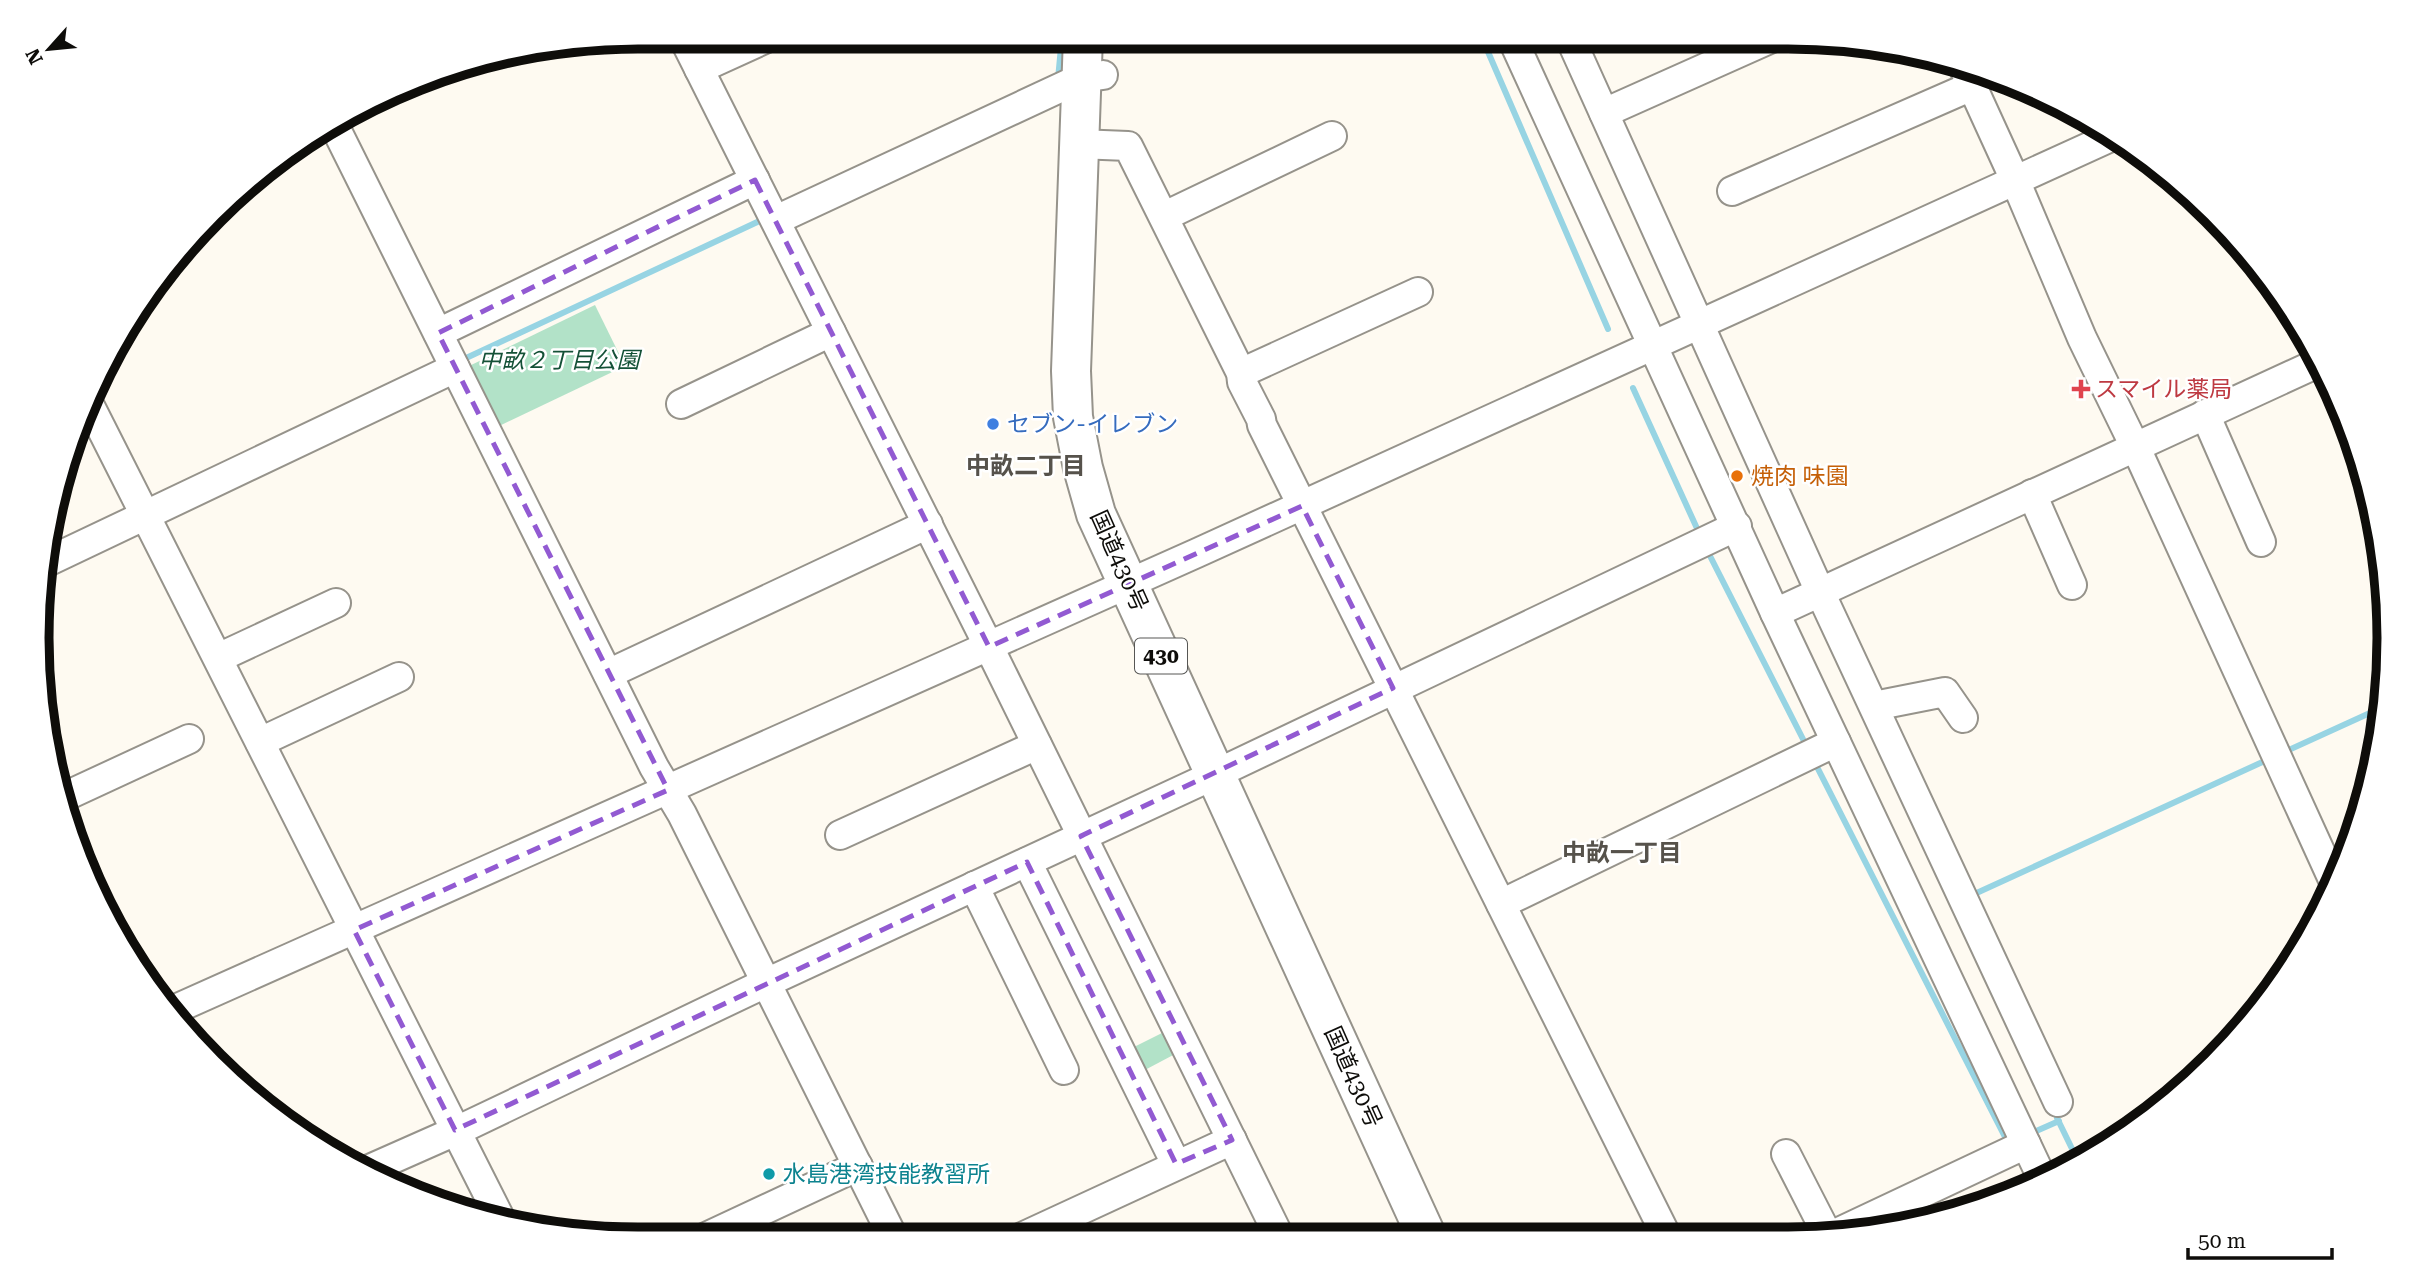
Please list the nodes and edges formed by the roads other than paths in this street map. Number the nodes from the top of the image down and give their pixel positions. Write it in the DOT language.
graph roads {
  1 [pos="689,49"];
  2 [pos="743,49"];
  3 [pos="1523,49"];
  4 [pos="1575,49"];
  5 [pos="1747,49"];
  6 [pos="1090,55"];
  7 [pos="699,69"];
  8 [pos="1964,76"];
  9 [pos="1968,77"];
  10 [pos="1604,113"];
  11 [pos="337,132"];
  12 [pos="1332,136"];
  13 [pos="2102,140"];
  14 [pos="1089,144"];
  15 [pos="755,180"];
  16 [pos="2015,180"];
  17 [pos="1732,191"];
  18 [pos="1165,216"];
  19 [pos="776,220"];
  20 [pos="1418,292"];
  21 [pos="1699,326"];
  22 [pos="831,332"];
  23 [pos="438,333"];
  24 [pos="1653,346"];
  25 [pos="2310,367"];
  26 [pos="455,368"];
  27 [pos="1241,373"];
  28 [pos="681,404"];
  29 [pos="94,414"];
  30 [pos="2207,420"];
  31 [pos="2137,452"];
  32 [pos="2035,499"];
  33 [pos="1302,506"];
  34 [pos="141,518"];
  35 [pos="928,524"];
  36 [pos="1737,526"];
  37 [pos="2261,542"];
  38 [pos="54,559"];
  39 [pos="1140,579"];
  40 [pos="2073,585"];
  41 [pos="1819,596"];
  42 [pos="336,603"];
  43 [pos="1775,613"];
  44 [pos="989,647"];
  45 [pos="218,657"];
  46 [pos="607,674"];
  47 [pos="399,677"];
  48 [pos="1391,683"];
  49 [pos="1874,706"];
  50 [pos="1963,718"];
  51 [pos="189,739"];
  52 [pos="260,742"];
  53 [pos="1037,745"];
  54 [pos="1820,750"];
  55 [pos="1227,768"];
  56 [pos="668,790"];
  57 [pos="70,794"];
  58 [pos="840,835"];
  59 [pos="1082,836"];
  60 [pos="1027,862"];
  61 [pos="2329,870"];
  62 [pos="974,886"];
  63 [pos="1501,904"];
  64 [pos="354,930"];
  65 [pos="766,983"];
  66 [pos="180,1008"];
  67 [pos="1064,1070"];
  68 [pos="2058,1102"];
  69 [pos="449,1128"];
  70 [pos="1231,1140"];
  71 [pos="2026,1144"];
  72 [pos="1787,1154"];
  73 [pos="1176,1164"];
  74 [pos="376,1165"];
  75 [pos="858,1166"];
  76 [pos="2039,1171"];
  77 [pos="495,1209"];
  78 [pos="1859,1223"];
  79 [pos="1823,1226"];
  80 [pos="728,1227"];
  81 [pos="888,1227"];
  82 [pos="1043,1227"];
  83 [pos="1274,1227"];
  84 [pos="1422,1227"];
  85 [pos="1445,1227"];
  86 [pos="1662,1227"];
  1 -- 7 [label="street"];
  2 -- 7 [label="street"];
  3 -- 24 [label="street"];
  4 -- 10 [label="street"];
  5 -- 10 [label="street"];
  6 -- 14 [label="highway, 国道430号 / 430"];
  6 -- 19 [label="street"];
  7 -- 15 [label="street"];
  8 -- 17 [label="street"];
  9 -- 16 [label="street"];
  10 -- 21 [label="street"];
  11 -- 23 [label="street"];
  12 -- 18 [label="street"];
  13 -- 16 [label="street"];
  14 -- 18 [label="street"];
  14 -- 39 [label="highway, 国道430号 / 430"];
  15 -- 19 [label="street"];
  15 -- 23 [label="street"];
  16 -- 21 [label="street"];
  16 -- 31 [label="street"];
  18 -- 27 [label="street"];
  19 -- 22 [label="street"];
  20 -- 27 [label="street"];
  21 -- 24 [label="street"];
  21 -- 41 [label="street"];
  22 -- 28 [label="street"];
  22 -- 35 [label="street"];
  23 -- 26 [label="street"];
  24 -- 33 [label="street"];
  24 -- 36 [label="street"];
  25 -- 30 [label="street"];
  26 -- 34 [label="street"];
  26 -- 46 [label="street"];
  27 -- 33 [label="street"];
  29 -- 34 [label="street"];
  30 -- 31 [label="street"];
  30 -- 37 [label="street"];
  31 -- 32 [label="street"];
  31 -- 61 [label="street"];
  32 -- 40 [label="street"];
  32 -- 41 [label="street"];
  33 -- 39 [label="street"];
  33 -- 48 [label="street"];
  34 -- 38 [label="street"];
  34 -- 45 [label="street"];
  35 -- 44 [label="street"];
  35 -- 46 [label="street"];
  36 -- 43 [label="street"];
  36 -- 48 [label="street"];
  39 -- 44 [label="street"];
  39 -- 55 [label="highway, 国道430号 / 430"];
  41 -- 43 [label="street"];
  41 -- 49 [label="street"];
  42 -- 45 [label="street"];
  43 -- 54 [label="street"];
  44 -- 53 [label="street"];
  44 -- 56 [label="street"];
  45 -- 52 [label="street"];
  46 -- 56 [label="street"];
  47 -- 52 [label="street"];
  48 -- 55 [label="street"];
  48 -- 63 [label="street"];
  49 -- 50 [label="street"];
  49 -- 68 [label="street"];
  51 -- 57 [label="street"];
  52 -- 64 [label="street"];
  53 -- 58 [label="street"];
  53 -- 59 [label="street"];
  54 -- 63 [label="street"];
  54 -- 71 [label="street"];
  55 -- 59 [label="street"];
  55 -- 84 [label="highway, 国道430号 / 430"];
  55 -- 85 [label="highway, 国道430号 / 430"];
  56 -- 64 [label="street"];
  56 -- 65 [label="street"];
  59 -- 60 [label="street"];
  59 -- 70 [label="street"];
  60 -- 62 [label="street"];
  60 -- 73 [label="street"];
  62 -- 65 [label="street"];
  62 -- 67 [label="street"];
  63 -- 86 [label="street"];
  64 -- 66 [label="street"];
  64 -- 69 [label="street"];
  65 -- 69 [label="street"];
  65 -- 75 [label="street"];
  69 -- 74 [label="street"];
  69 -- 77 [label="street"];
  70 -- 73 [label="street"];
  70 -- 83 [label="street"];
  71 -- 76 [label="street"];
  71 -- 78 [label="street"];
  72 -- 79 [label="street"];
  73 -- 82 [label="street"];
  75 -- 80 [label="street"];
  75 -- 81 [label="street"];
}
